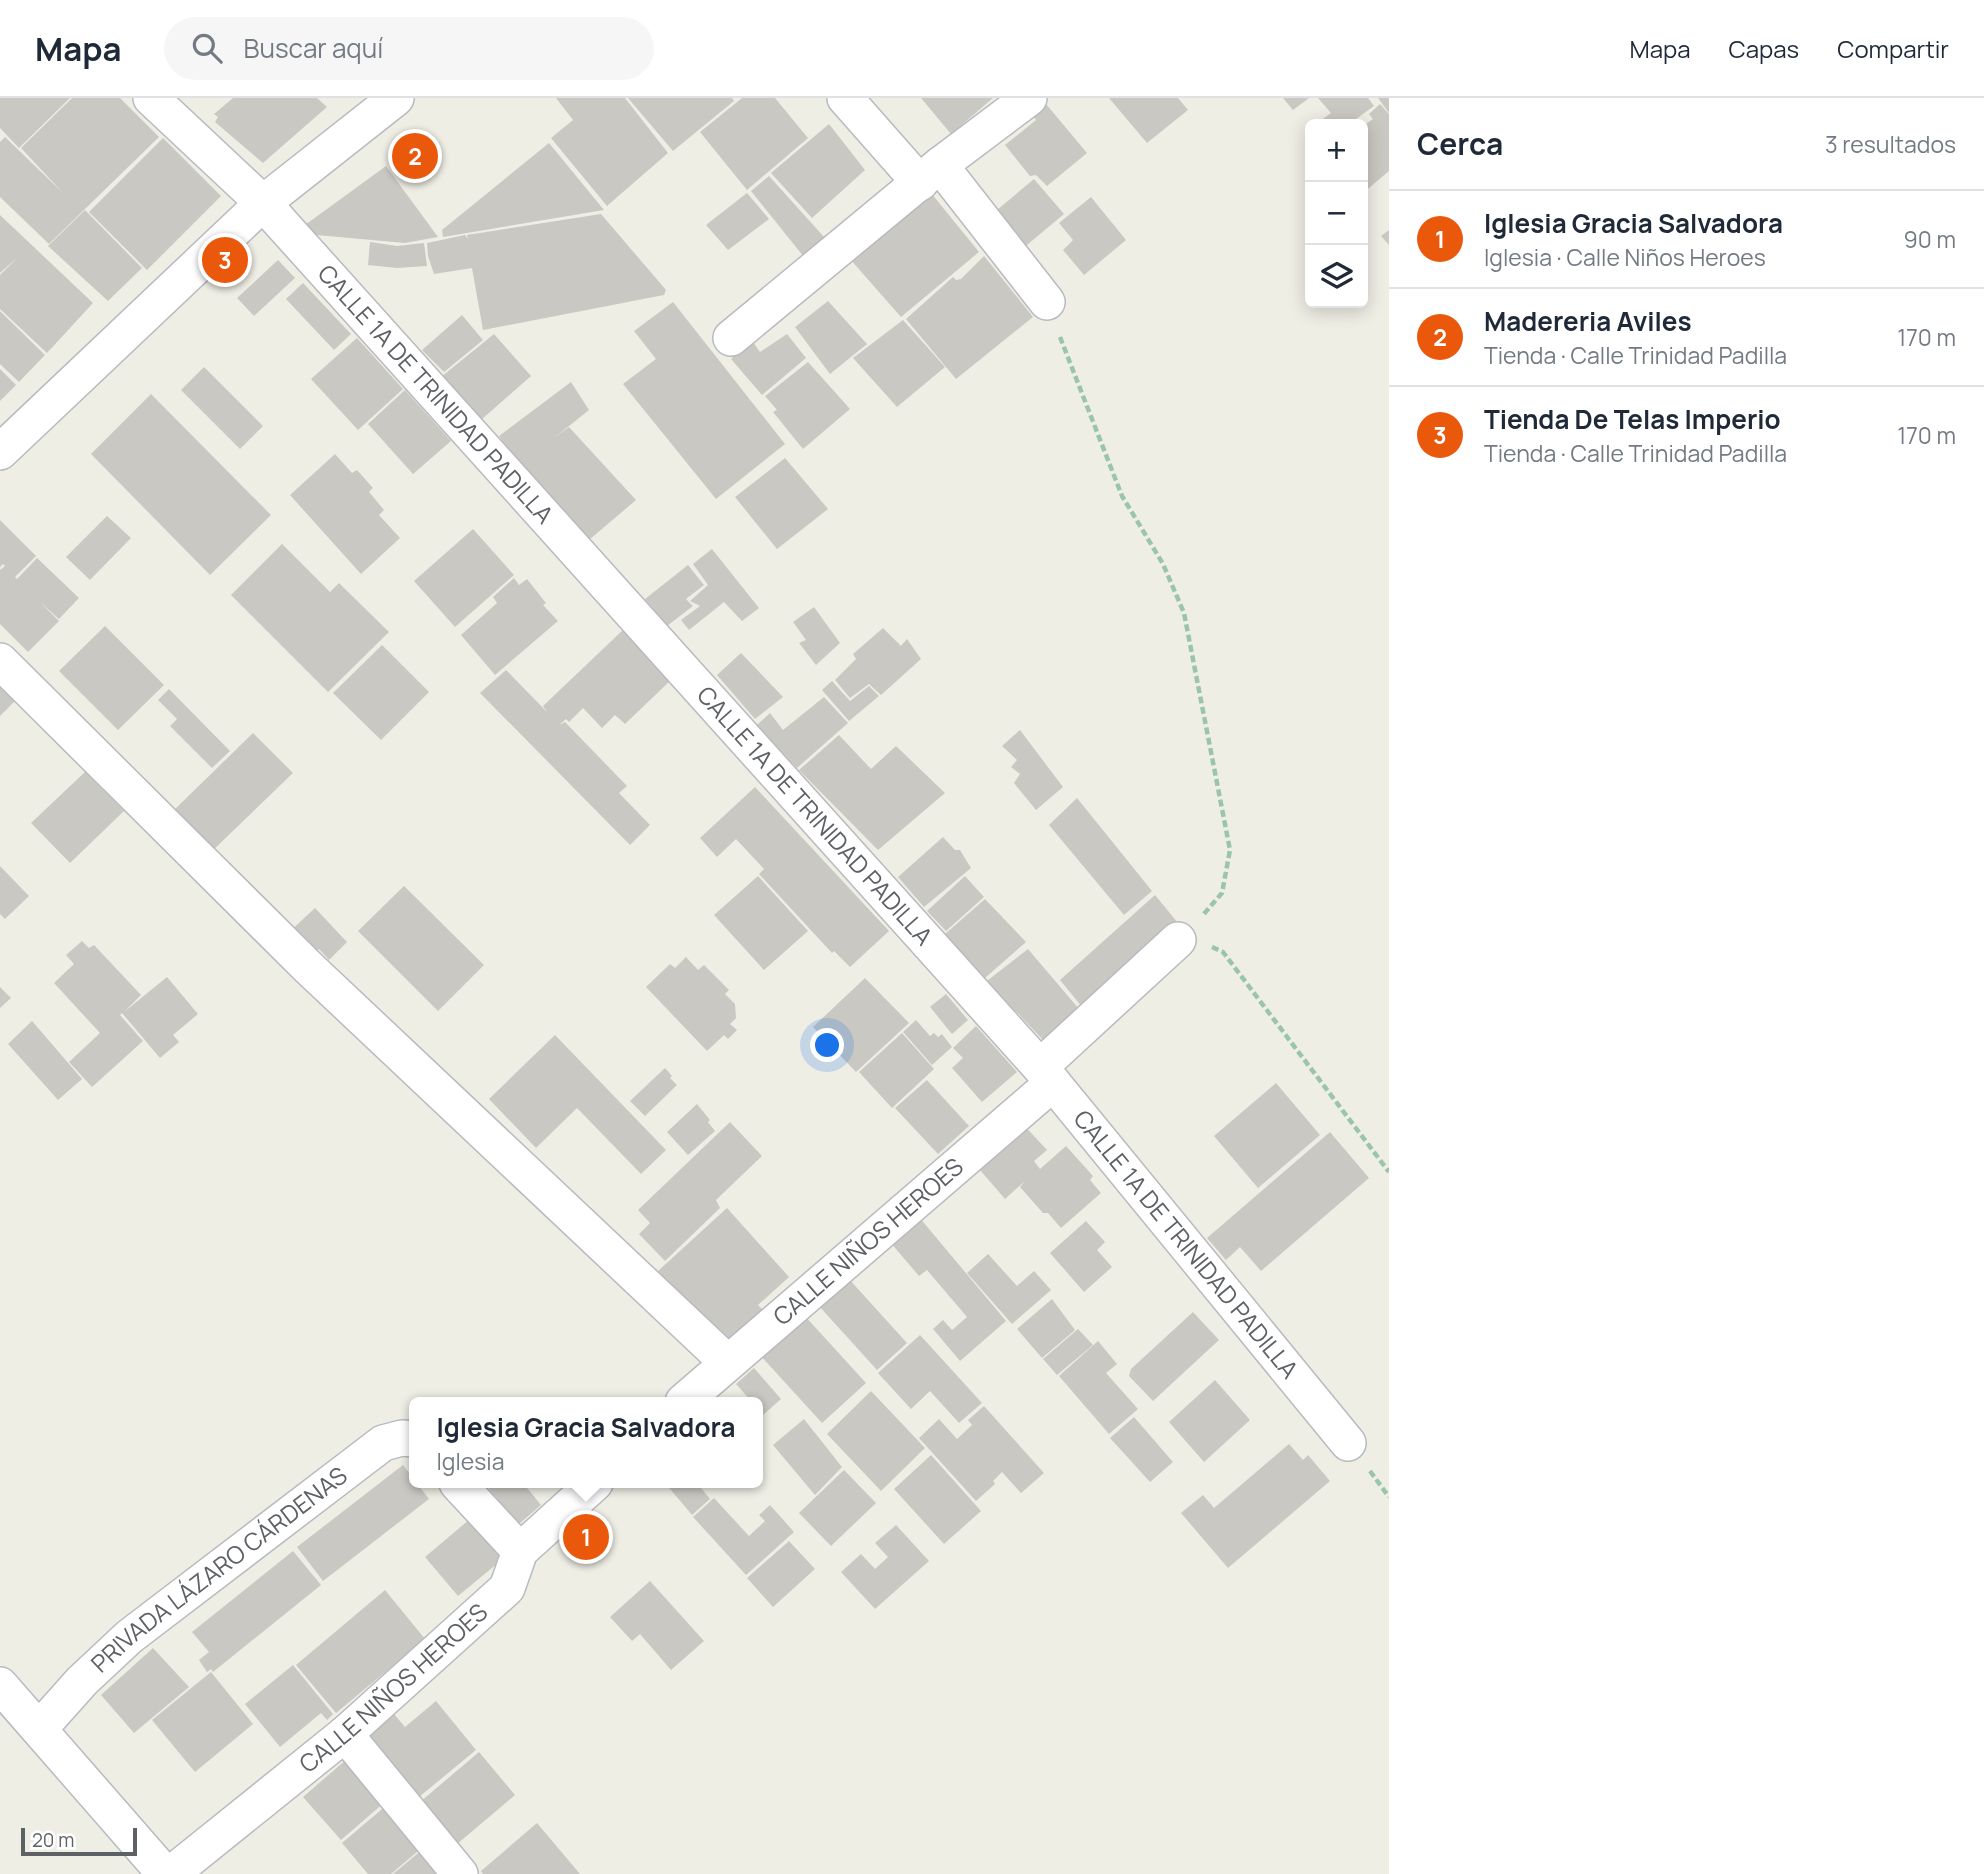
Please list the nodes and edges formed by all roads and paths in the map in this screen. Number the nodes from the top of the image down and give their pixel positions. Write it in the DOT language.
graph roads {
  1 [pos="150,98"];
  2 [pos="396,98"];
  3 [pos="845,98"];
  4 [pos="1029,98"];
  5 [pos="930,174"];
  6 [pos="263,203"];
  7 [pos="1047,302"];
  8 [pos="731,338"];
  9 [pos="0,452"];
  10 [pos="0,661"];
  11 [pos="1178,940"];
  12 [pos="1046,1075"];
  13 [pos="1389,1172"];
  14 [pos="727,1362"];
  15 [pos="688,1397"];
  16 [pos="409,1439"];
  17 [pos="1348,1443"];
  18 [pos="462,1488"];
  19 [pos="589,1488"];
  20 [pos="520,1551"];
  21 [pos="0,1685"];
  22 [pos="40,1728"];
  23 [pos="345,1734"];
  24 [pos="165,1874"];
  25 [pos="171,1874"];
  26 [pos="460,1874"];
  1 -- 6 [label="street, CALLE 1A DE TRINIDAD PADILLA"];
  2 -- 6 [label="street"];
  3 -- 5 [label="street"];
  4 -- 5 [label="street"];
  5 -- 7 [label="street"];
  5 -- 8 [label="street"];
  6 -- 9 [label="street"];
  6 -- 12 [label="street, CALLE 1A DE TRINIDAD PADILLA"];
  7 -- 11 [label="path"];
  10 -- 14 [label="street"];
  11 -- 12 [label="street, CALLE NIÑOS HEROES"];
  11 -- 13 [label="path"];
  12 -- 14 [label="street, CALLE NIÑOS HEROES"];
  12 -- 17 [label="street, CALLE 1A DE TRINIDAD PADILLA"];
  14 -- 15 [label="street, CALLE NIÑOS HEROES"];
  16 -- 22 [label="street, PRIVADA LÁZARO CÁRDENAS"];
  18 -- 20 [label="street"];
  19 -- 20 [label="street, CALLE NIÑOS HEROES"];
  20 -- 23 [label="street, CALLE NIÑOS HEROES"];
  21 -- 22 [label="street"];
  22 -- 24 [label="street"];
  23 -- 25 [label="street, CALLE NIÑOS HEROES"];
  23 -- 26 [label="street"];
}
